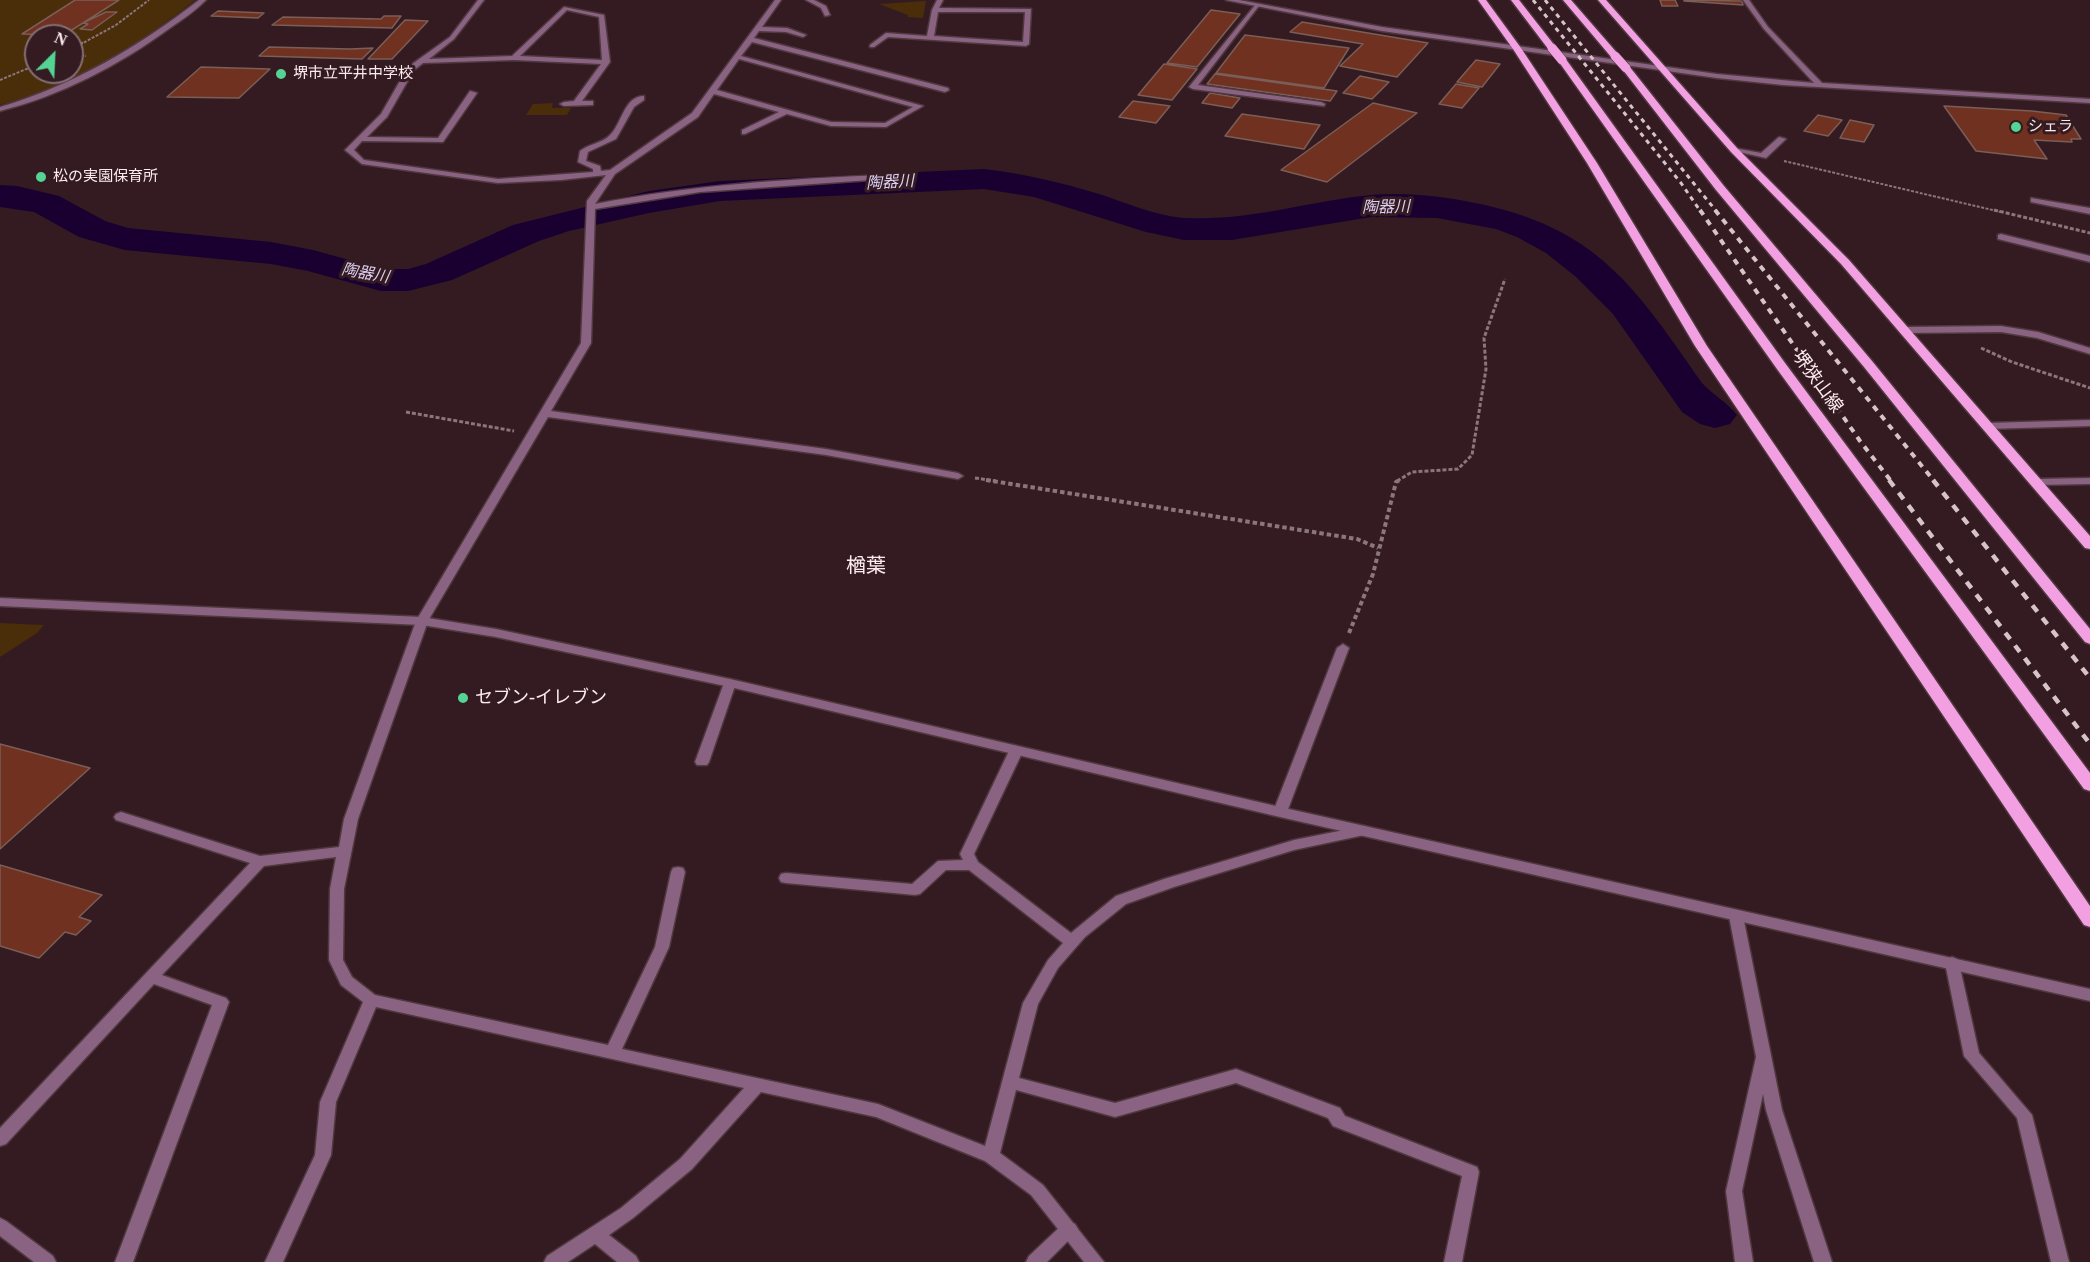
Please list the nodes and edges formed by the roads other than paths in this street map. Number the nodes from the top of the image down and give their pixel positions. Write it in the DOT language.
graph roads {
  1 [pos="203,0"];
  2 [pos="481,0"];
  3 [pos="778,0"];
  4 [pos="809,0"];
  5 [pos="940,0"];
  6 [pos="1228,0"];
  7 [pos="1482,0"];
  8 [pos="1515,0"];
  9 [pos="1568,0"];
  10 [pos="1602,0"];
  11 [pos="1746,0"];
  12 [pos="1030,2"];
  13 [pos="1256,6"];
  14 [pos="935,10"];
  15 [pos="1029,10"];
  16 [pos="827,15"];
  17 [pos="757,29"];
  18 [pos="804,35"];
  19 [pos="930,38"];
  20 [pos="750,39"];
  21 [pos="872,46"];
  22 [pos="1517,48"];
  23 [pos="738,57"];
  24 [pos="514,58"];
  25 [pos="421,61"];
  26 [pos="606,62"];
  27 [pos="1661,67"];
  28 [pos="1820,85"];
  29 [pos="945,90"];
  30 [pos="712,92"];
  31 [pos="473,93"];
  32 [pos="641,98"];
  33 [pos="2090,101"];
  34 [pos="590,103"];
  35 [pos="564,104"];
  36 [pos="577,104"];
  37 [pos="1321,104"];
  38 [pos="0,109"];
  39 [pos="785,112"];
  40 [pos="745,132"];
  41 [pos="360,139"];
  42 [pos="1782,139"];
  43 [pos="1734,150"];
  44 [pos="612,172"];
  45 [pos="597,174"];
  46 [pos="884,177"];
  47 [pos="2034,200"];
  48 [pos="591,208"];
  49 [pos="2090,211"];
  50 [pos="2001,237"];
  51 [pos="2090,259"];
  52 [pos="1905,330"];
  53 [pos="2090,351"];
  54 [pos="544,412"];
  55 [pos="2090,423"];
  56 [pos="1987,426"];
  57 [pos="958,476"];
  58 [pos="2090,481"];
  59 [pos="2036,482"];
  60 [pos="2090,545"];
  61 [pos="0,602"];
  62 [pos="422,621"];
  63 [pos="2090,639"];
  64 [pos="1343,648"];
  65 [pos="730,683"];
  66 [pos="1016,750"];
  67 [pos="702,762"];
  68 [pos="2090,785"];
  69 [pos="1280,812"];
  70 [pos="122,817"];
  71 [pos="1364,831"];
  72 [pos="345,851"];
  73 [pos="260,861"];
  74 [pos="972,866"];
  75 [pos="678,872"];
  76 [pos="786,878"];
  77 [pos="1736,916"];
  78 [pos="2090,920"];
  79 [pos="1072,942"];
  80 [pos="1952,963"];
  81 [pos="152,977"];
  82 [pos="2090,995"];
  83 [pos="371,1000"];
  84 [pos="612,1053"];
  85 [pos="1763,1053"];
  86 [pos="1010,1082"];
  87 [pos="757,1085"];
  88 [pos="0,1139"];
  89 [pos="991,1156"];
  90 [pos="0,1226"];
  91 [pos="1069,1229"];
  92 [pos="595,1234"];
  93 [pos="46,1262"];
  94 [pos="121,1262"];
  95 [pos="274,1262"];
  96 [pos="553,1262"];
  97 [pos="630,1262"];
  98 [pos="1035,1262"];
  99 [pos="1095,1262"];
  100 [pos="1453,1262"];
  101 [pos="1744,1262"];
  102 [pos="1823,1262"];
  103 [pos="2060,1262"];
  1 -- 38 [label="street"];
  2 -- 25 [label="street"];
  3 -- 17 [label="street"];
  4 -- 16 [label="street"];
  5 -- 14 [label="street"];
  6 -- 13 [label="street"];
  7 -- 22 [label="main road"];
  8 -- 68 [label="main road, 堺狭山線, bridge"];
  9 -- 63 [label="main road, bridge"];
  10 -- 27 [label="main road"];
  11 -- 28 [label="street"];
  12 -- 15 [label="street"];
  13 -- 22 [label="street"];
  13 -- 37 [label="street"];
  14 -- 15 [label="street"];
  14 -- 19 [label="street"];
  15 -- 19 [label="street"];
  17 -- 18 [label="street"];
  17 -- 20 [label="street"];
  19 -- 21 [label="street"];
  20 -- 23 [label="street"];
  20 -- 29 [label="street"];
  22 -- 27 [label="street"];
  22 -- 78 [label="main road"];
  23 -- 30 [label="street"];
  23 -- 39 [label="street"];
  24 -- 25 [label="street"];
  24 -- 26 [label="street"];
  24 -- 26 [label="street"];
  25 -- 41 [label="street"];
  26 -- 36 [label="street"];
  27 -- 28 [label="street"];
  27 -- 43 [label="main road"];
  28 -- 33 [label="street"];
  30 -- 39 [label="street"];
  30 -- 44 [label="street"];
  31 -- 41 [label="street"];
  32 -- 45 [label="street"];
  34 -- 36 [label="street"];
  35 -- 36 [label="street"];
  39 -- 40 [label="street"];
  41 -- 45 [label="street"];
  42 -- 43 [label="street"];
  43 -- 52 [label="main road"];
  44 -- 45 [label="street"];
  44 -- 48 [label="street"];
  46 -- 48 [label="street"];
  47 -- 49 [label="street"];
  48 -- 54 [label="street"];
  50 -- 51 [label="street"];
  52 -- 53 [label="street"];
  52 -- 56 [label="main road"];
  54 -- 57 [label="street"];
  54 -- 62 [label="street"];
  55 -- 56 [label="street"];
  56 -- 59 [label="main road"];
  58 -- 59 [label="street"];
  59 -- 60 [label="main road"];
  61 -- 62 [label="street"];
  62 -- 65 [label="street"];
  62 -- 72 [label="street"];
  64 -- 69 [label="street"];
  65 -- 66 [label="street"];
  65 -- 67 [label="street"];
  66 -- 69 [label="street"];
  66 -- 74 [label="street"];
  69 -- 71 [label="street"];
  70 -- 73 [label="street"];
  71 -- 77 [label="street"];
  71 -- 79 [label="street"];
  72 -- 73 [label="street"];
  72 -- 83 [label="street"];
  73 -- 81 [label="street"];
  74 -- 76 [label="street"];
  74 -- 79 [label="street"];
  75 -- 84 [label="street"];
  77 -- 80 [label="street"];
  77 -- 85 [label="street"];
  79 -- 86 [label="street"];
  80 -- 82 [label="street"];
  80 -- 103 [label="street"];
  81 -- 88 [label="street"];
  81 -- 94 [label="street"];
  83 -- 84 [label="street"];
  83 -- 95 [label="street"];
  84 -- 87 [label="street"];
  85 -- 101 [label="street"];
  85 -- 102 [label="street"];
  86 -- 89 [label="street"];
  86 -- 100 [label="street"];
  87 -- 89 [label="street"];
  87 -- 92 [label="street"];
  89 -- 91 [label="street"];
  90 -- 93 [label="street"];
  91 -- 98 [label="street"];
  91 -- 99 [label="street"];
  92 -- 96 [label="street"];
  92 -- 97 [label="street"];
}
